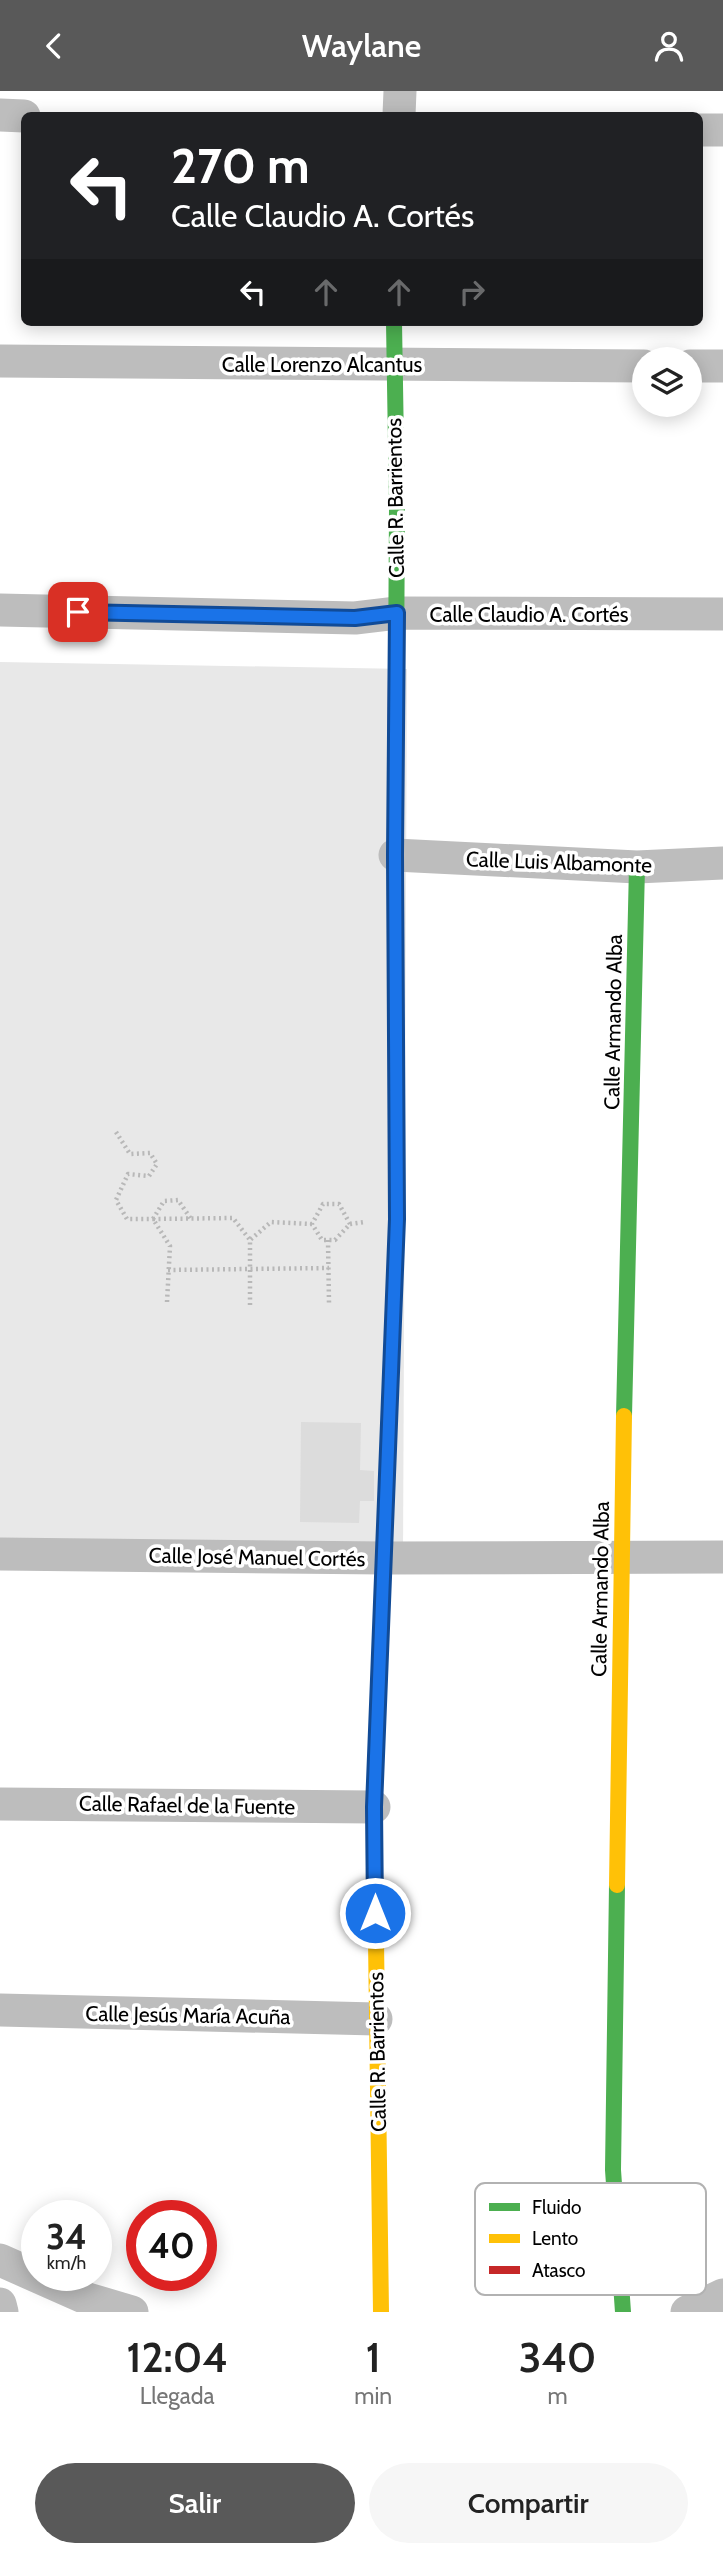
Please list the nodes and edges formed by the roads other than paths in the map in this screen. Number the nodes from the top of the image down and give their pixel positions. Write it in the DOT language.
graph roads {
  1 [pos="400,91"];
  2 [pos="399,112"];
  3 [pos="0,115"];
  4 [pos="21,115"];
  5 [pos="703,130"];
  6 [pos="723,130"];
  7 [pos="394,326"];
  8 [pos="0,361"];
  9 [pos="393,365"];
  10 [pos="632,366"];
  11 [pos="702,366"];
  12 [pos="723,366"];
  13 [pos="0,610"];
  14 [pos="397,613"];
  15 [pos="723,614"];
  16 [pos="395,855"];
  17 [pos="723,863"];
  18 [pos="637,867"];
  19 [pos="0,1554"];
  20 [pos="621,1556"];
  21 [pos="723,1557"];
  22 [pos="385,1558"];
  23 [pos="0,1804"];
  24 [pos="374,1807"];
  25 [pos="0,2010"];
  26 [pos="376,2019"];
  27 [pos="613,2183"];
  28 [pos="0,2260"];
  29 [pos="723,2295"];
  30 [pos="0,2304"];
  31 [pos="2,2312"];
  32 [pos="132,2312"];
  33 [pos="381,2312"];
  34 [pos="687,2312"];
  1 -- 2 [label="street"];
  3 -- 4 [label="street"];
  5 -- 6 [label="street"];
  7 -- 9 [label="street, Calle R. Barrientos"];
  8 -- 9 [label="street, Calle Lorenzo Alcantus"];
  9 -- 10 [label="street, Calle Lorenzo Alcantus"];
  9 -- 14 [label="street, Calle R. Barrientos"];
  11 -- 12 [label="street"];
  13 -- 14 [label="street, Calle Claudio A. Cortés"];
  14 -- 15 [label="street, Calle Claudio A. Cortés"];
  14 -- 16 [label="street, Calle R. Barrientos"];
  16 -- 18 [label="street, Calle Luis Albamonte"];
  16 -- 22 [label="street, Calle R. Barrientos"];
  17 -- 18 [label="street, Calle Luis Albamonte"];
  18 -- 20 [label="street, Calle Armando Alba"];
  19 -- 22 [label="street, Calle José Manuel Cortés"];
  20 -- 21 [label="street, Calle José Manuel Cortés"];
  20 -- 22 [label="street, Calle José Manuel Cortés"];
  20 -- 27 [label="street, Calle Armando Alba"];
  22 -- 24 [label="street, Calle R. Barrientos"];
  23 -- 24 [label="street, Calle Rafael de la Fuente"];
  24 -- 26 [label="street, Calle R. Barrientos"];
  25 -- 26 [label="street, Calle Jesús María Acuña"];
  26 -- 33 [label="street, Calle R. Barrientos"];
  28 -- 32 [label="street"];
  29 -- 34 [label="street"];
  30 -- 31 [label="street"];
}
